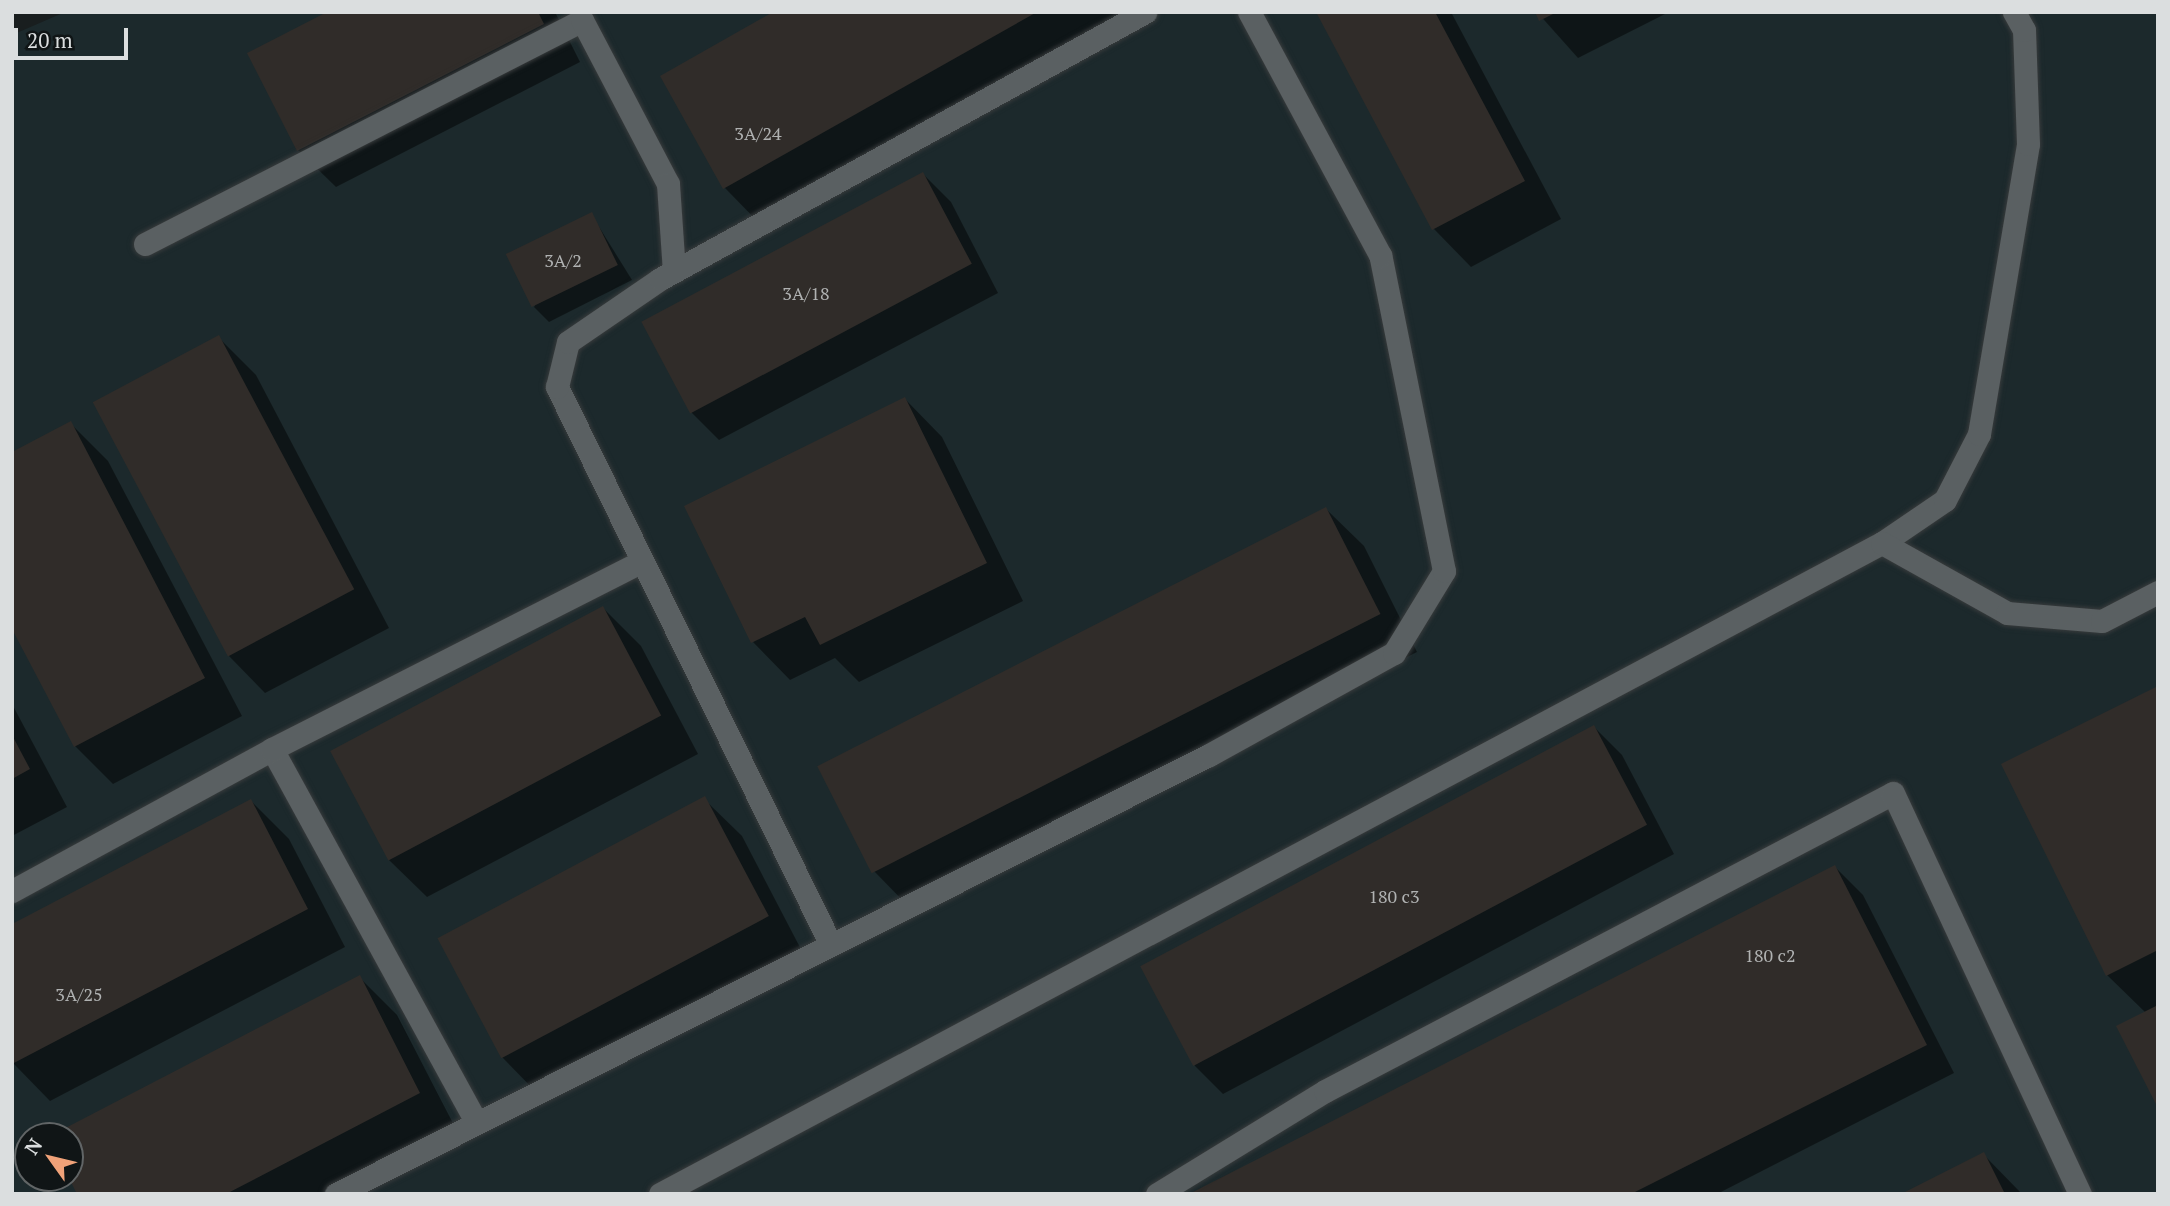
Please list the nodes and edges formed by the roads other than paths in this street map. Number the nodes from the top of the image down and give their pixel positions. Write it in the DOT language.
graph roads {
  1 [pos="1145,12"];
  2 [pos="1249,12"];
  3 [pos="2014,12"];
  4 [pos="145,244"];
  5 [pos="674,271"];
  6 [pos="1882,543"];
  7 [pos="639,563"];
  8 [pos="2158,593"];
  9 [pos="272,749"];
  10 [pos="12,891"];
  11 [pos="831,945"];
  12 [pos="477,1123"];
  13 [pos="336,1194"];
  14 [pos="660,1194"];
  15 [pos="1157,1194"];
  16 [pos="2080,1194"];
  1 -- 5 [label="lane"];
  2 -- 11 [label="lane"];
  3 -- 6 [label="lane"];
  4 -- 5 [label="lane"];
  5 -- 7 [label="lane"];
  6 -- 8 [label="lane"];
  6 -- 14 [label="lane"];
  7 -- 9 [label="lane"];
  7 -- 11 [label="lane"];
  9 -- 10 [label="lane"];
  9 -- 12 [label="lane"];
  11 -- 12 [label="lane"];
  12 -- 13 [label="lane"];
  15 -- 16 [label="lane"];
}
